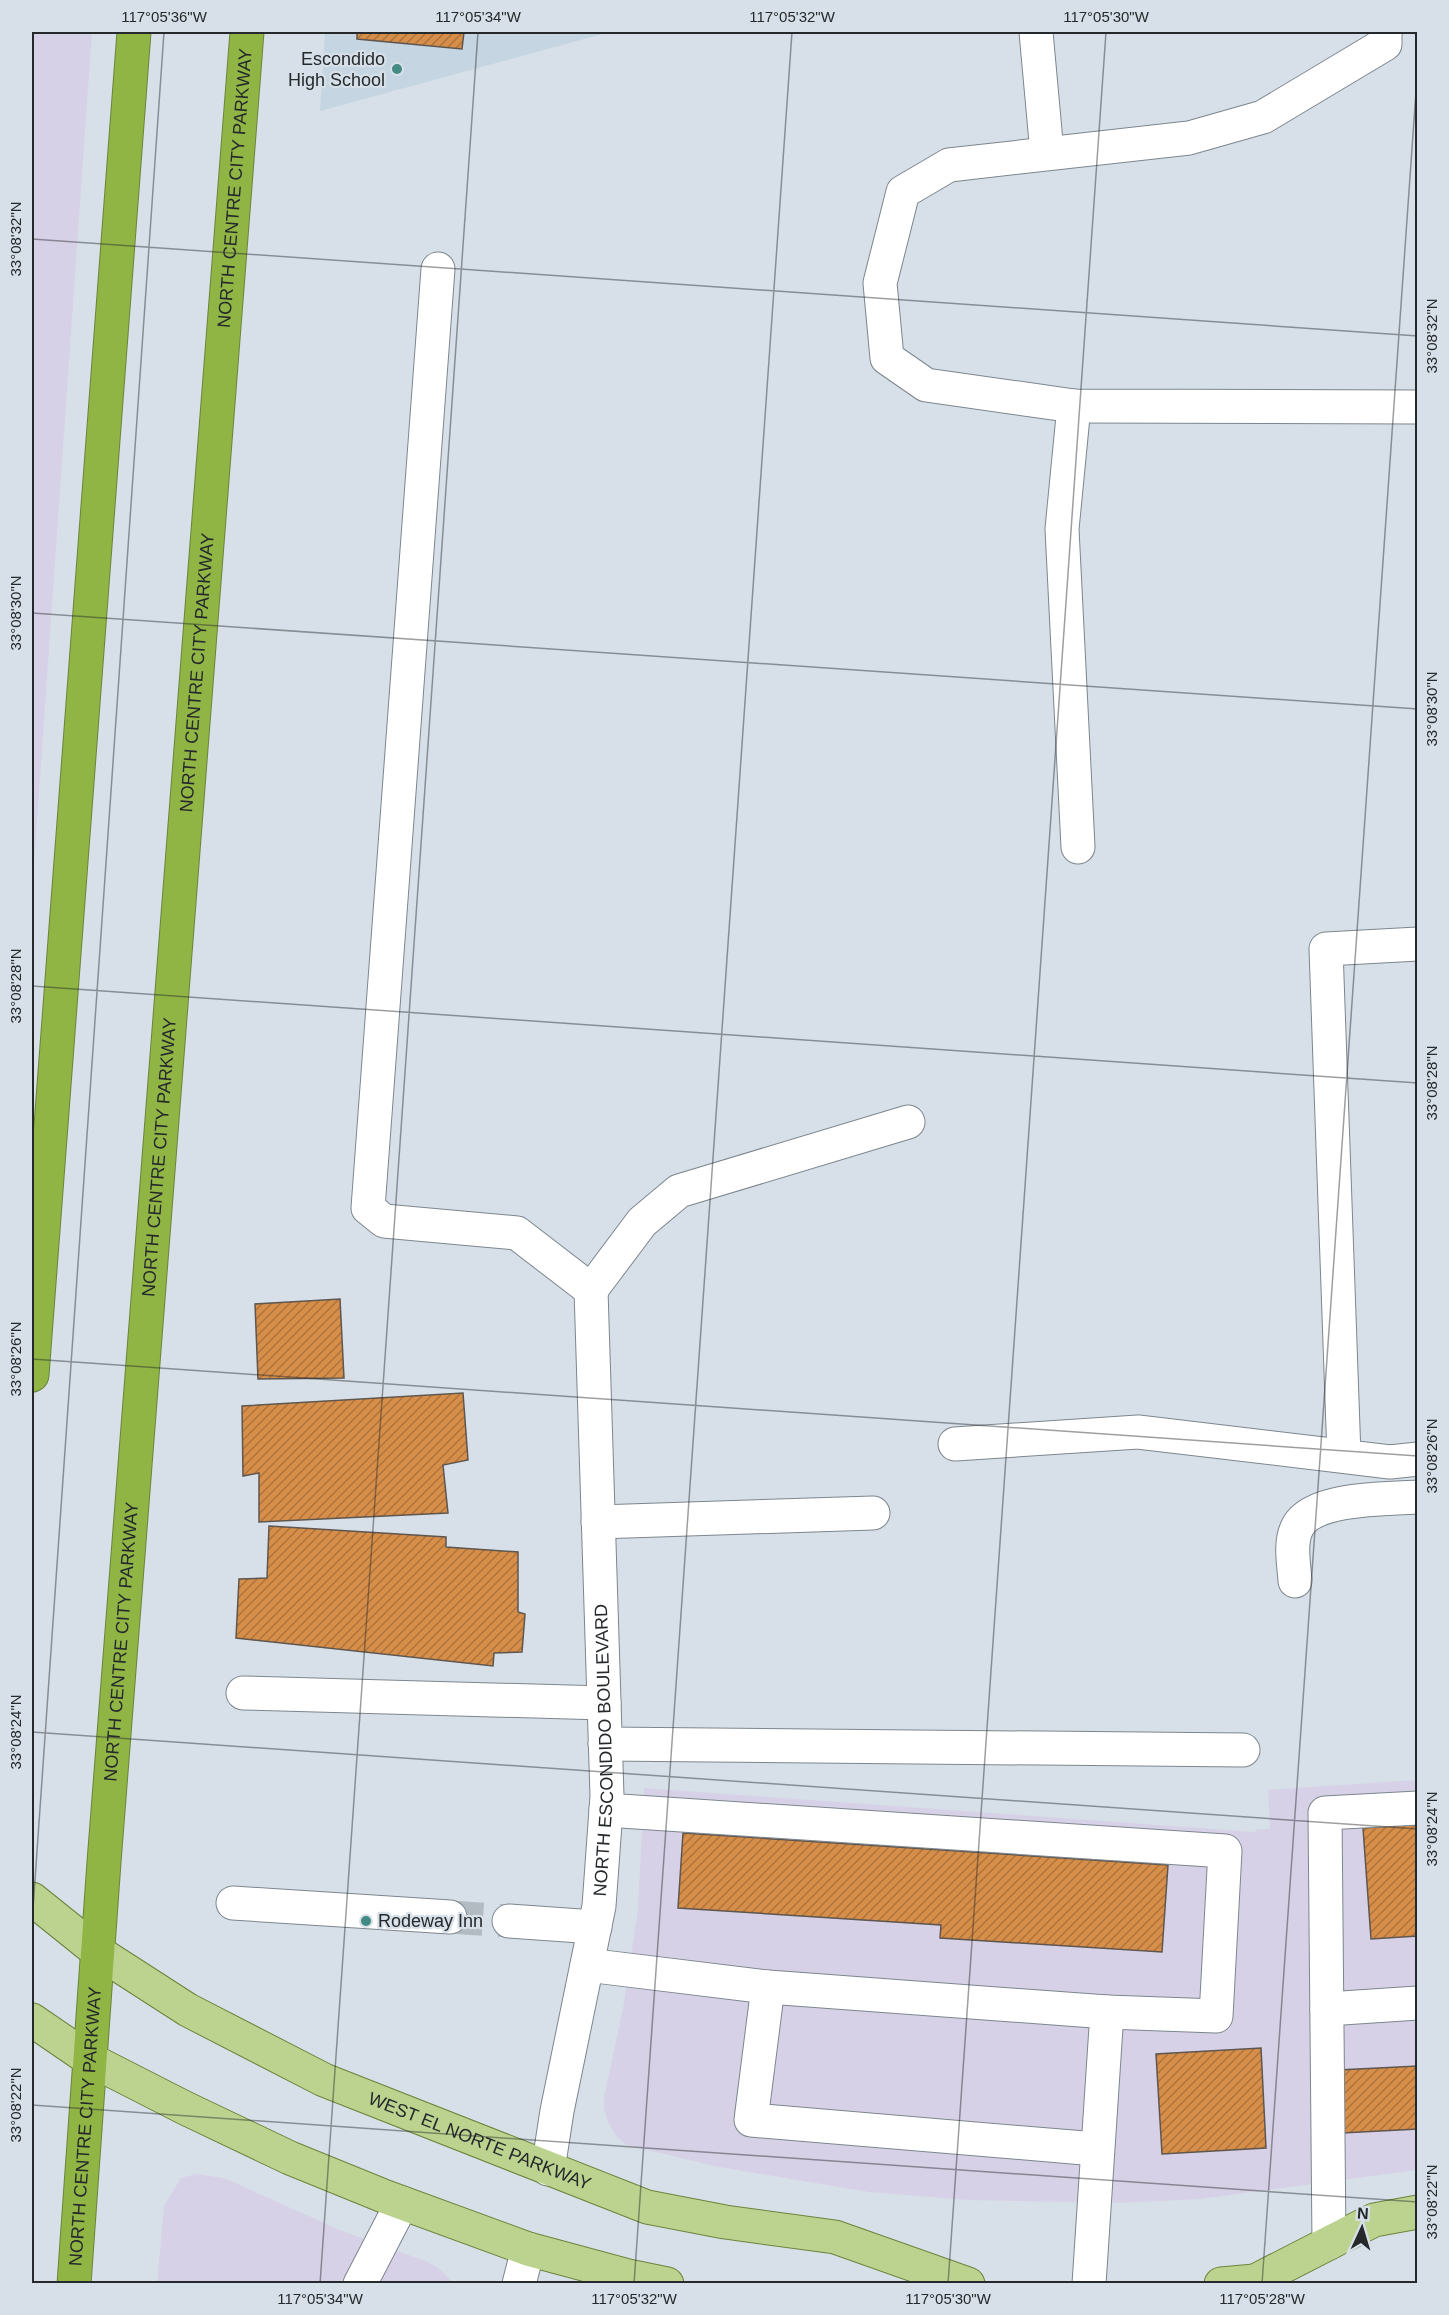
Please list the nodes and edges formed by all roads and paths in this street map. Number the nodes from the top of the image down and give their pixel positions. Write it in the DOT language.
graph roads {
  1 [pos="134,32"];
  2 [pos="247,32"];
  3 [pos="1036,32"];
  4 [pos="1384,32"];
  5 [pos="1047,153"];
  6 [pos="438,269"];
  7 [pos="1074,406"];
  8 [pos="1418,407"];
  9 [pos="1078,848"];
  10 [pos="1418,944"];
  11 [pos="908,1122"];
  12 [pos="591,1290"];
  13 [pos="32,1375"];
  14 [pos="955,1444"];
  15 [pos="1344,1456"];
  16 [pos="1418,1459"];
  17 [pos="1418,1497"];
  18 [pos="873,1513"];
  19 [pos="598,1522"];
  20 [pos="1295,1581"];
  21 [pos="243,1693"];
  22 [pos="604,1703"];
  23 [pos="605,1744"];
  24 [pos="1242,1750"];
  25 [pos="1418,1808"];
  26 [pos="606,1810"];
  27 [pos="32,1899"];
  28 [pos="233,1903"];
  29 [pos="450,1917"];
  30 [pos="509,1922"];
  31 [pos="595,1927"];
  32 [pos="98,1952"];
  33 [pos="587,1965"];
  34 [pos="768,1987"];
  35 [pos="1418,2003"];
  36 [pos="1327,2010"];
  37 [pos="1107,2012"];
  38 [pos="32,2020"];
  39 [pos="89,2059"];
  40 [pos="1096,2149"];
  41 [pos="548,2169"];
  42 [pos="402,2203"];
  43 [pos="1418,2212"];
  44 [pos="1329,2243"];
  45 [pos="528,2248"];
  46 [pos="1260,2282"];
  47 [pos="74,2283"];
  48 [pos="360,2283"];
  49 [pos="519,2283"];
  50 [pos="667,2283"];
  51 [pos="968,2283"];
  52 [pos="1089,2283"];
  53 [pos="1221,2283"];
  1 -- 13 [label="highway"];
  2 -- 32 [label="highway, NORTH CENTRE CITY PARKWAY"];
  3 -- 5 [label="street"];
  4 -- 5 [label="street"];
  5 -- 7 [label="street"];
  6 -- 12 [label="street"];
  7 -- 8 [label="street"];
  7 -- 9 [label="street"];
  10 -- 15 [label="street"];
  11 -- 12 [label="street"];
  12 -- 19 [label="street, NORTH ESCONDIDO BOULEVARD"];
  14 -- 15 [label="street"];
  15 -- 16 [label="street"];
  17 -- 20 [label="street"];
  18 -- 19 [label="street"];
  19 -- 22 [label="street, NORTH ESCONDIDO BOULEVARD"];
  21 -- 22 [label="street"];
  22 -- 23 [label="street, NORTH ESCONDIDO BOULEVARD"];
  23 -- 24 [label="street"];
  23 -- 26 [label="street, NORTH ESCONDIDO BOULEVARD"];
  25 -- 36 [label="street"];
  26 -- 31 [label="street, NORTH ESCONDIDO BOULEVARD"];
  26 -- 37 [label="street"];
  27 -- 32 [label="main road, WEST EL NORTE PARKWAY"];
  28 -- 29 [label="street"];
  30 -- 31 [label="street"];
  31 -- 33 [label="street, NORTH ESCONDIDO BOULEVARD"];
  32 -- 39 [label="highway, NORTH CENTRE CITY PARKWAY"];
  32 -- 41 [label="main road, WEST EL NORTE PARKWAY"];
  33 -- 34 [label="street"];
  33 -- 41 [label="street, NORTH ESCONDIDO BOULEVARD"];
  34 -- 37 [label="street"];
  34 -- 40 [label="street"];
  35 -- 36 [label="street"];
  36 -- 44 [label="street"];
  37 -- 40 [label="street"];
  38 -- 39 [label="main road"];
  39 -- 42 [label="main road"];
  39 -- 47 [label="highway, NORTH CENTRE CITY PARKWAY"];
  40 -- 52 [label="street"];
  41 -- 51 [label="main road, WEST EL NORTE PARKWAY"];
  42 -- 45 [label="main road"];
  42 -- 48 [label="street"];
  43 -- 44 [label="main road"];
  44 -- 46 [label="main road"];
  45 -- 49 [label="street"];
  45 -- 50 [label="main road"];
  46 -- 53 [label="main road"];
}
